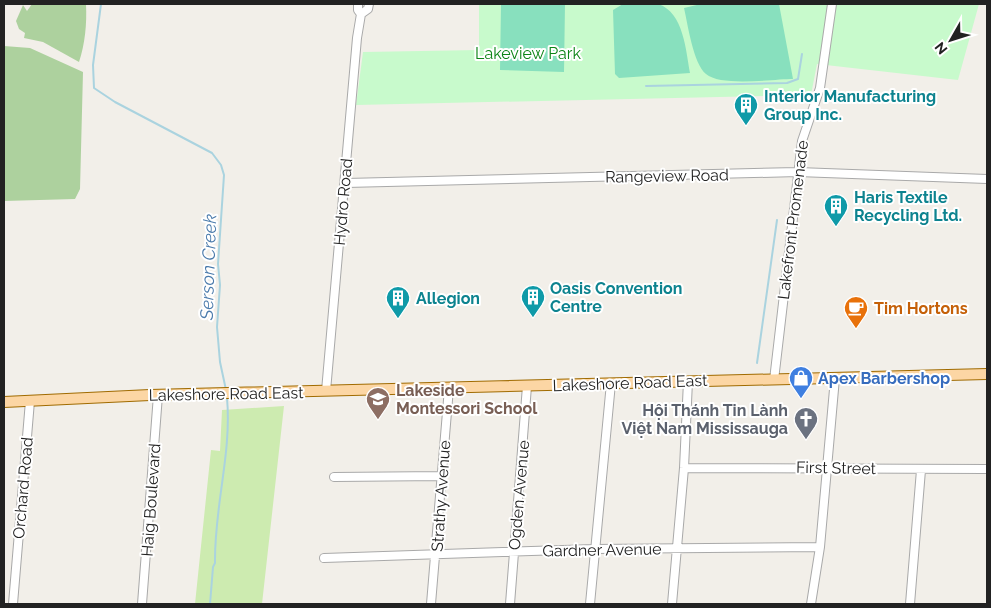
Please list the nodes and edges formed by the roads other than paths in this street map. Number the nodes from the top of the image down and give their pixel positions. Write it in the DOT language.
graph roads {
  1 [pos="358,4"];
  2 [pos="369,4"];
  3 [pos="832,4"];
  4 [pos="361,14"];
  5 [pos="798,172"];
  6 [pos="987,179"];
  7 [pos="346,183"];
  8 [pos="987,374"];
  9 [pos="835,378"];
  10 [pos="774,380"];
  11 [pos="688,381"];
  12 [pos="611,383"];
  13 [pos="527,386"];
  14 [pos="449,388"];
  15 [pos="326,390"];
  16 [pos="158,395"];
  17 [pos="4,402"];
  18 [pos="30,402"];
  19 [pos="684,468"];
  20 [pos="826,468"];
  21 [pos="987,469"];
  22 [pos="921,470"];
  23 [pos="442,476"];
  24 [pos="334,478"];
  25 [pos="820,547"];
  26 [pos="677,548"];
  27 [pos="594,549"];
  28 [pos="514,552"];
  29 [pos="437,553"];
  30 [pos="324,558"];
  31 [pos="13,604"];
  32 [pos="142,604"];
  33 [pos="431,604"];
  34 [pos="510,604"];
  35 [pos="590,604"];
  36 [pos="672,604"];
  37 [pos="811,604"];
  38 [pos="910,604"];
  1 -- 4 [label="street"];
  2 -- 4 [label="street"];
  3 -- 5 [label="street, Lakefront Promenade"];
  4 -- 7 [label="street, Hydro Road"];
  5 -- 6 [label="street, Rangeview Road"];
  5 -- 7 [label="street, Rangeview Road"];
  5 -- 10 [label="street, Lakefront Promenade"];
  7 -- 15 [label="street, Hydro Road"];
  8 -- 9 [label="main road, Lakeshore Road East"];
  9 -- 10 [label="main road, Lakeshore Road East"];
  9 -- 20 [label="street"];
  10 -- 11 [label="main road, Lakeshore Road East"];
  11 -- 12 [label="main road, Lakeshore Road East"];
  11 -- 19 [label="street"];
  12 -- 13 [label="main road, Lakeshore Road East"];
  12 -- 27 [label="street"];
  13 -- 14 [label="main road, Lakeshore Road East"];
  13 -- 28 [label="street, Ogden Avenue"];
  14 -- 15 [label="main road, Lakeshore Road East"];
  14 -- 23 [label="street, Strathy Avenue"];
  15 -- 16 [label="main road, Lakeshore Road East"];
  16 -- 18 [label="main road, Lakeshore Road East"];
  16 -- 32 [label="street, Haig Boulevard"];
  17 -- 18 [label="main road, Lakeshore Road East"];
  18 -- 31 [label="street, Orchard Road"];
  19 -- 20 [label="street, First Street"];
  19 -- 26 [label="street"];
  20 -- 22 [label="street, First Street"];
  20 -- 25 [label="street"];
  21 -- 22 [label="street, First Street"];
  22 -- 38 [label="street"];
  23 -- 24 [label="street"];
  23 -- 29 [label="street, Strathy Avenue"];
  25 -- 26 [label="street, Gardner Avenue"];
  25 -- 37 [label="street"];
  26 -- 27 [label="street, Gardner Avenue"];
  26 -- 36 [label="street"];
  27 -- 28 [label="street, Gardner Avenue"];
  27 -- 35 [label="street"];
  28 -- 29 [label="street, Gardner Avenue"];
  28 -- 34 [label="street, Ogden Avenue"];
  29 -- 30 [label="street, Gardner Avenue"];
  29 -- 33 [label="street, Strathy Avenue"];
}
